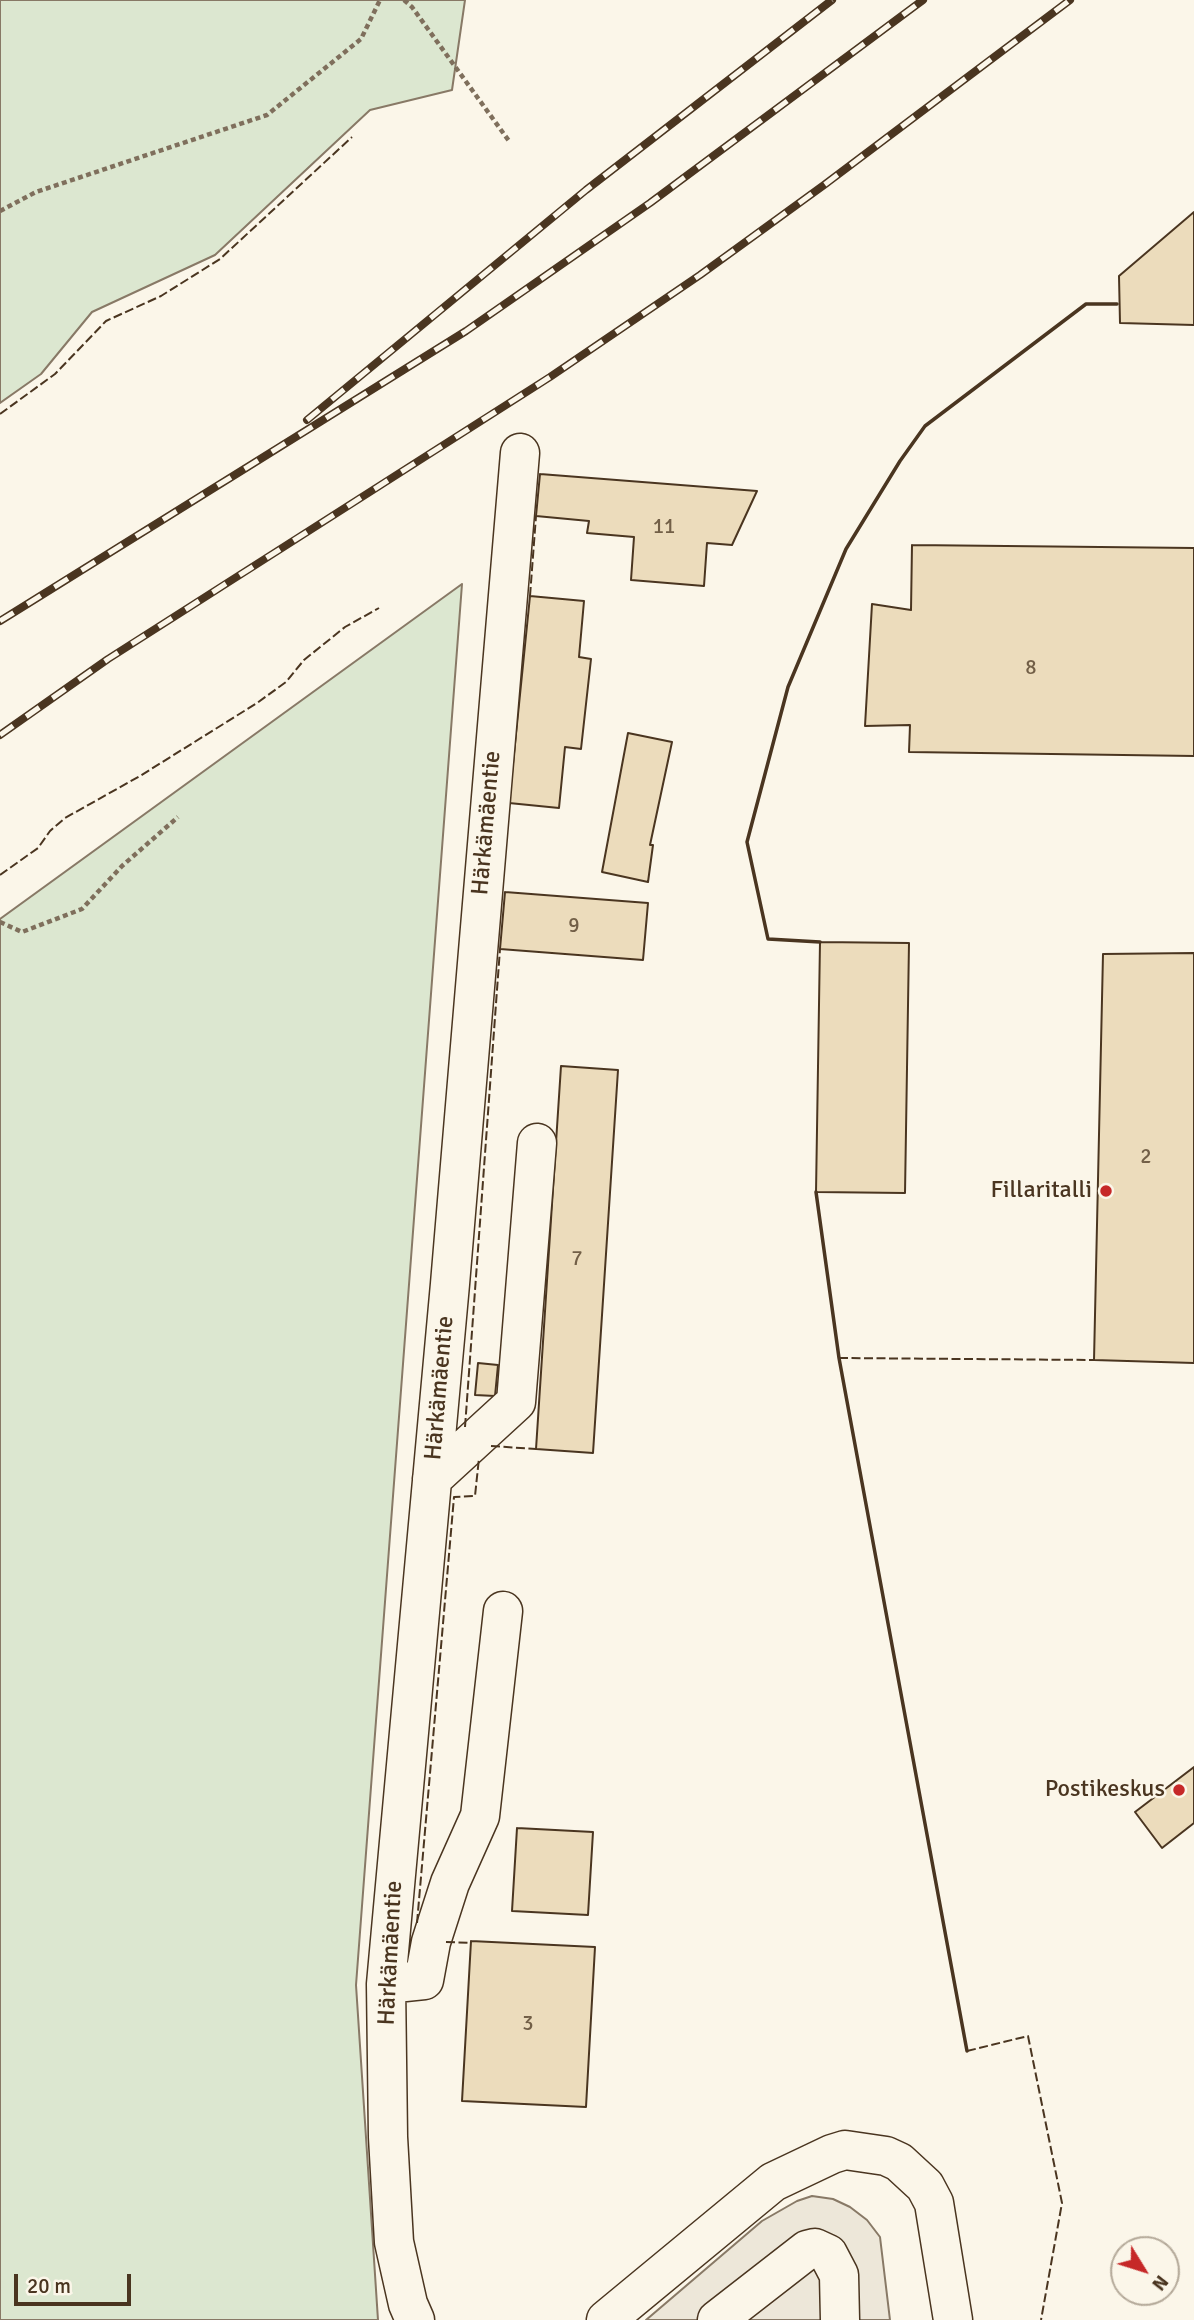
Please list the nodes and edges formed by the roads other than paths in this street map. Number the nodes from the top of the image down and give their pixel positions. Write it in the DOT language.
graph roads {
  1 [pos="520,453"];
  2 [pos="537,1143"];
  3 [pos="432,1479"];
  4 [pos="503,1611"];
  5 [pos="386,1984"];
  6 [pos="415,2320"];
  7 [pos="606,2320"];
  8 [pos="717,2320"];
  9 [pos="839,2320"];
  10 [pos="953,2320"];
  1 -- 3 [label="street, Härkämäentie"];
  2 -- 3 [label="street"];
  3 -- 5 [label="street, Härkämäentie"];
  4 -- 5 [label="street"];
  5 -- 6 [label="street, Härkämäentie"];
  7 -- 10 [label="street"];
  8 -- 9 [label="street"];
}
